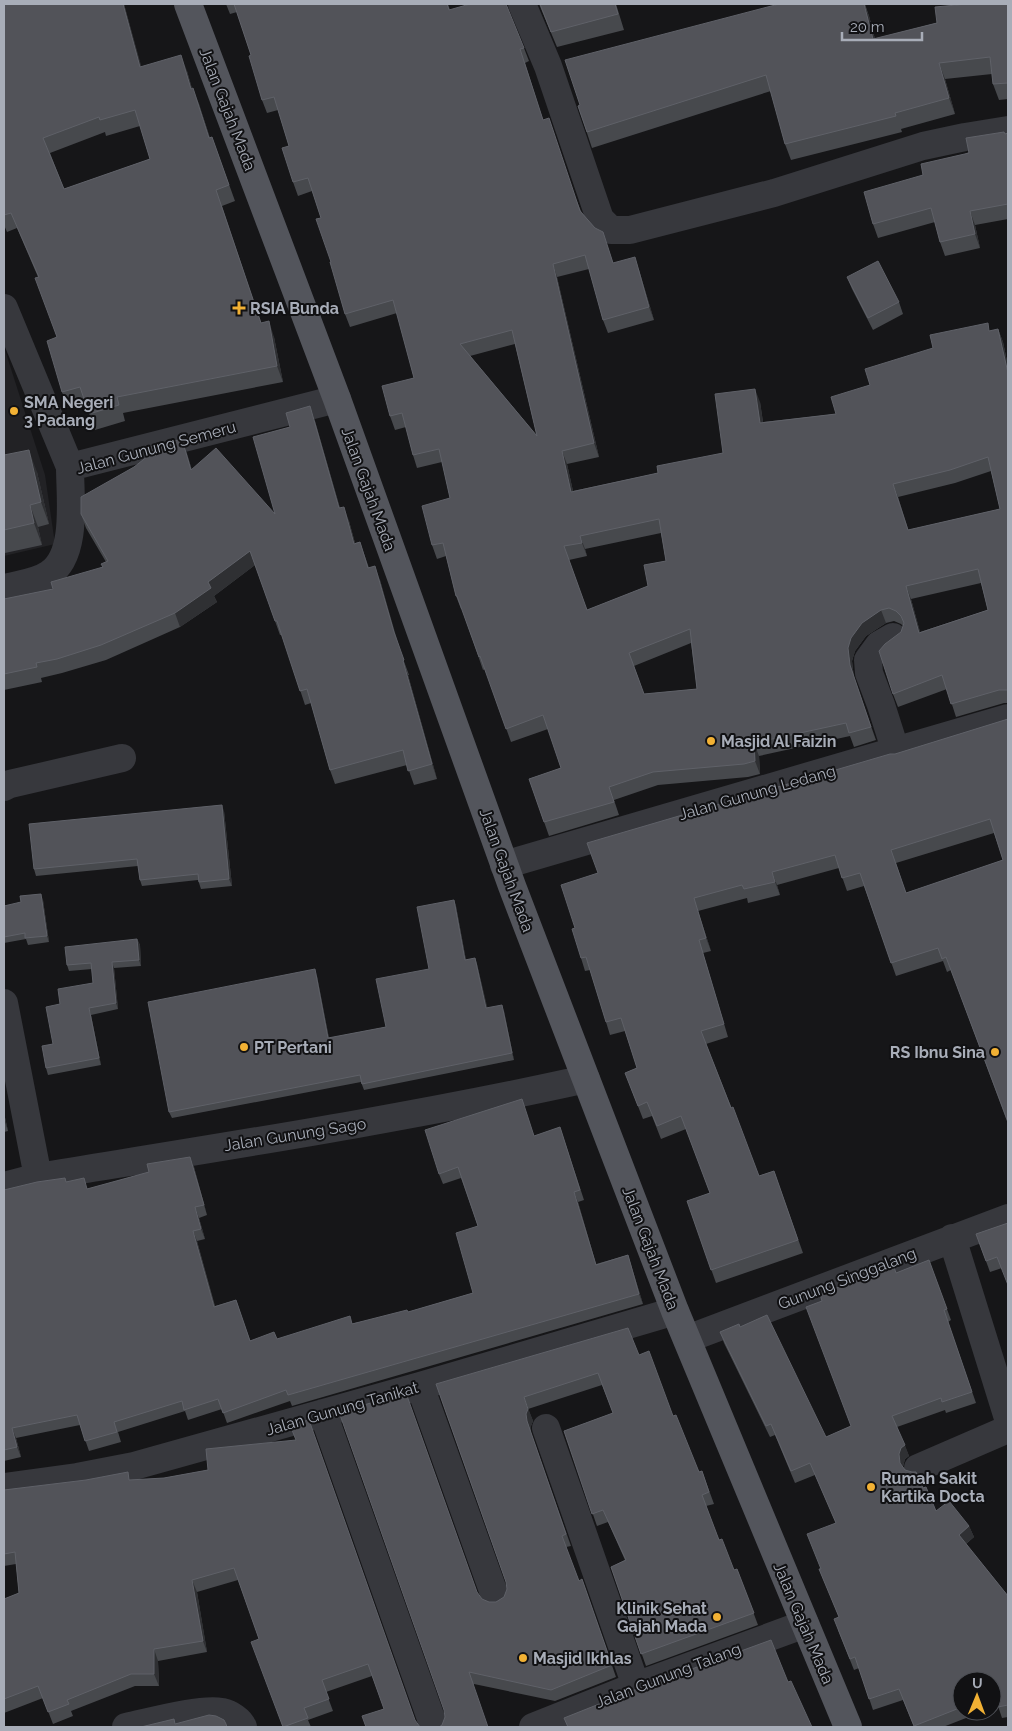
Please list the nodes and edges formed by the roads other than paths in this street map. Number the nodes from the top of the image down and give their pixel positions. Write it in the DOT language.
graph roads {
  1 [pos="188,4"];
  2 [pos="522,4"];
  3 [pos="576,58"];
  4 [pos="548,66"];
  5 [pos="1008,130"];
  6 [pos="4,308"];
  7 [pos="337,399"];
  8 [pos="70,467"];
  9 [pos="4,588"];
  10 [pos="893,637"];
  11 [pos="1008,718"];
  12 [pos="896,752"];
  13 [pos="122,758"];
  14 [pos="4,787"];
  15 [pos="504,865"];
  16 [pos="4,1003"];
  17 [pos="586,1079"];
  18 [pos="38,1177"];
  19 [pos="4,1186"];
  20 [pos="1008,1218"];
  21 [pos="952,1238"];
  22 [pos="675,1311"];
  23 [pos="687,1339"];
  24 [pos="420,1386"];
  25 [pos="323,1413"];
  26 [pos="1008,1418"];
  27 [pos="546,1428"];
  28 [pos="1008,1429"];
  29 [pos="918,1468"];
  30 [pos="4,1487"];
  31 [pos="496,1599"];
  32 [pos="804,1624"];
  33 [pos="636,1686"];
  34 [pos="126,1727"];
  35 [pos="243,1727"];
  36 [pos="434,1727"];
  37 [pos="533,1727"];
  38 [pos="848,1727"];
  1 -- 7 [label="main road, Jalan Gajah Mada"];
  2 -- 4 [label="street"];
  3 -- 4 [label="street"];
  4 -- 5 [label="street"];
  6 -- 8 [label="street"];
  7 -- 8 [label="street, Jalan Gunung Semeru"];
  7 -- 15 [label="main road, Jalan Gajah Mada"];
  8 -- 9 [label="street, Jalan Gunung Semeru"];
  10 -- 12 [label="street"];
  11 -- 12 [label="street, Jalan Gunung Ledang"];
  12 -- 15 [label="street, Jalan Gunung Ledang"];
  13 -- 14 [label="street"];
  15 -- 17 [label="main road, Jalan Gajah Mada"];
  16 -- 18 [label="street"];
  17 -- 18 [label="street, Jalan Gunung Sago"];
  17 -- 22 [label="main road, Jalan Gajah Mada"];
  18 -- 19 [label="street, Jalan Gunung Sago"];
  20 -- 21 [label="street, Gunung Singgalang"];
  21 -- 23 [label="street, Gunung Singgalang"];
  21 -- 26 [label="street"];
  22 -- 23 [label="main road, Jalan Gajah Mada"];
  22 -- 24 [label="street, Jalan Gunung Tanikat"];
  23 -- 32 [label="main road, Jalan Gajah Mada"];
  24 -- 25 [label="street, Jalan Gunung Tanikat"];
  24 -- 31 [label="street"];
  25 -- 30 [label="street, Jalan Gunung Tanikat"];
  25 -- 36 [label="street"];
  27 -- 33 [label="street"];
  28 -- 29 [label="street"];
  32 -- 33 [label="street, Jalan Gunung Talang"];
  32 -- 38 [label="main road, Jalan Gajah Mada"];
  33 -- 37 [label="street, Jalan Gunung Talang"];
  34 -- 35 [label="street"];
}
